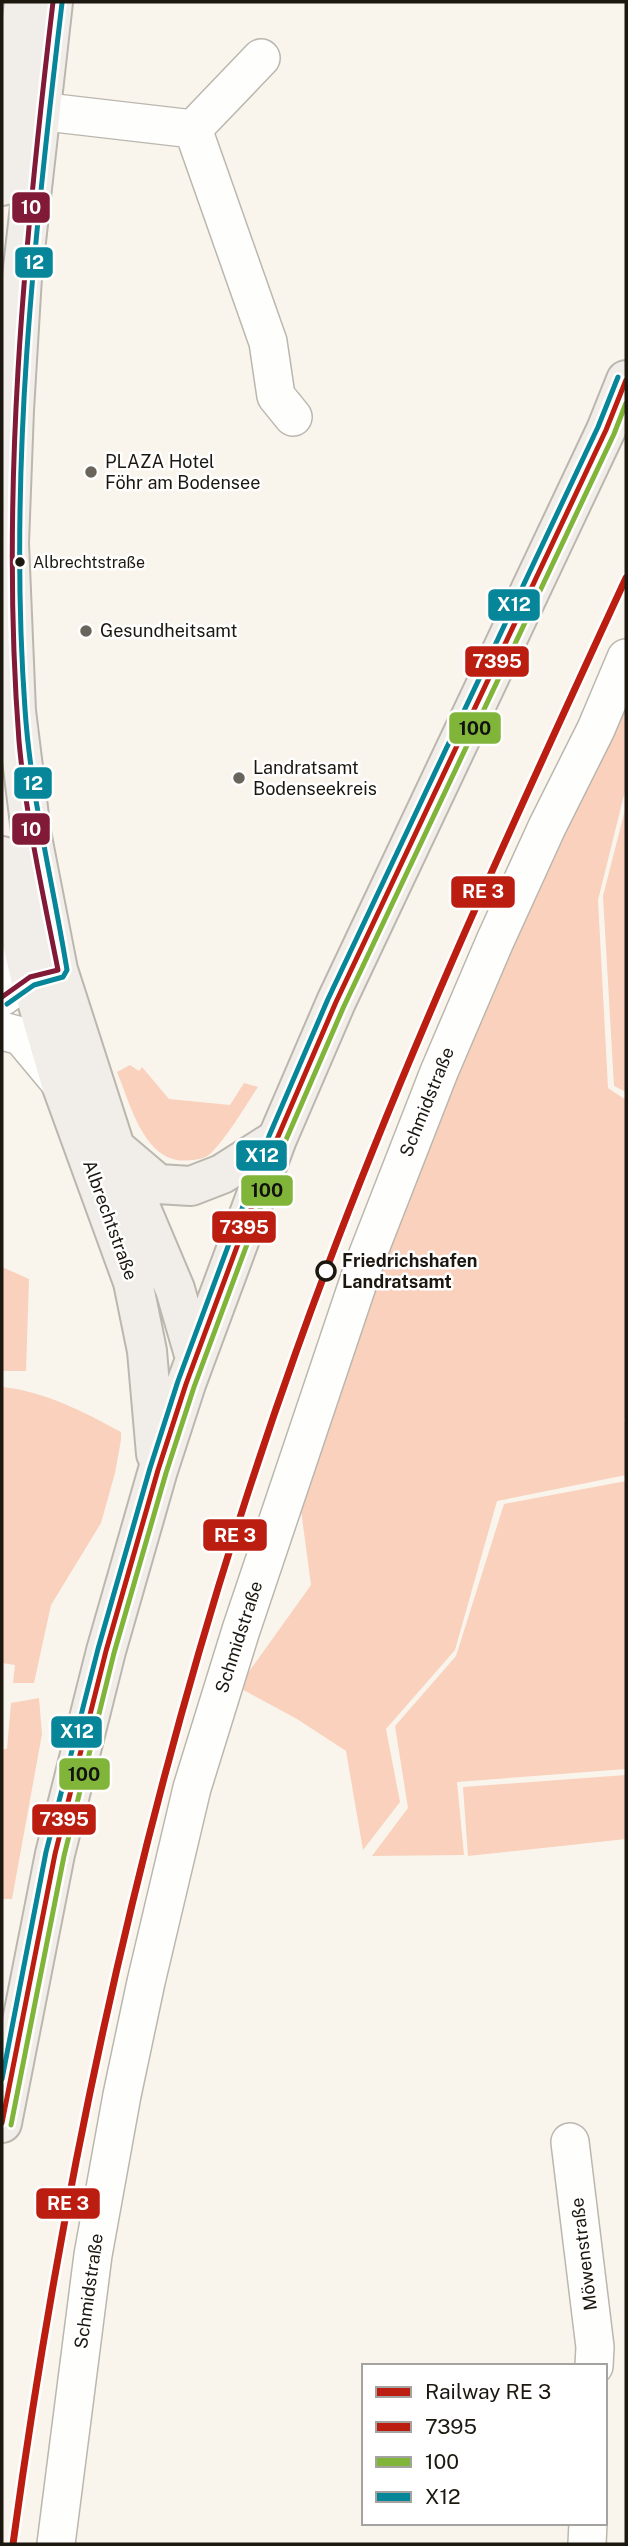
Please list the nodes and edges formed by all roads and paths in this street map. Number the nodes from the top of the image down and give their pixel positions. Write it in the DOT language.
graph roads {
  1 [pos="24,2"];
  2 [pos="53,2"];
  3 [pos="261,58"];
  4 [pos="25,110"];
  5 [pos="192,129"];
  6 [pos="2,186"];
  7 [pos="626,380"];
  8 [pos="293,417"];
  9 [pos="626,658"];
  10 [pos="3,869"];
  11 [pos="23,977"];
  12 [pos="2,1031"];
  13 [pos="61,1084"];
  14 [pos="277,1139"];
  15 [pos="115,1147"];
  16 [pos="195,1358"];
  17 [pos="158,1470"];
  18 [pos="2,2123"];
  19 [pos="570,2142"];
  20 [pos="594,2364"];
  21 [pos="588,2525"];
  22 [pos="56,2544"];
  23 [pos="587,2544"];
  1 -- 4 [label="main road, Albrechtstraße"];
  2 -- 4 [label="main road, Albrechtstraße"];
  3 -- 5 [label="street"];
  4 -- 5 [label="street"];
  4 -- 6 [label="main road, Albrechtstraße"];
  4 -- 11 [label="main road, Albrechtstraße"];
  5 -- 8 [label="street"];
  7 -- 14 [label="main road"];
  9 -- 22 [label="street, Schmidstraße"];
  10 -- 11 [label="main road, Albrechtstraße"];
  11 -- 13 [label="main road, Albrechtstraße"];
  11 -- 15 [label="main road, Albrechtstraße"];
  12 -- 13 [label="street"];
  13 -- 17 [label="main road, Albrechtstraße"];
  14 -- 15 [label="main road"];
  14 -- 16 [label="main road"];
  15 -- 16 [label="main road, Albrechtstraße"];
  16 -- 17 [label="main road"];
  17 -- 18 [label="main road"];
  19 -- 20 [label="street, Möwenstraße"];
  21 -- 23 [label="street"];
}
